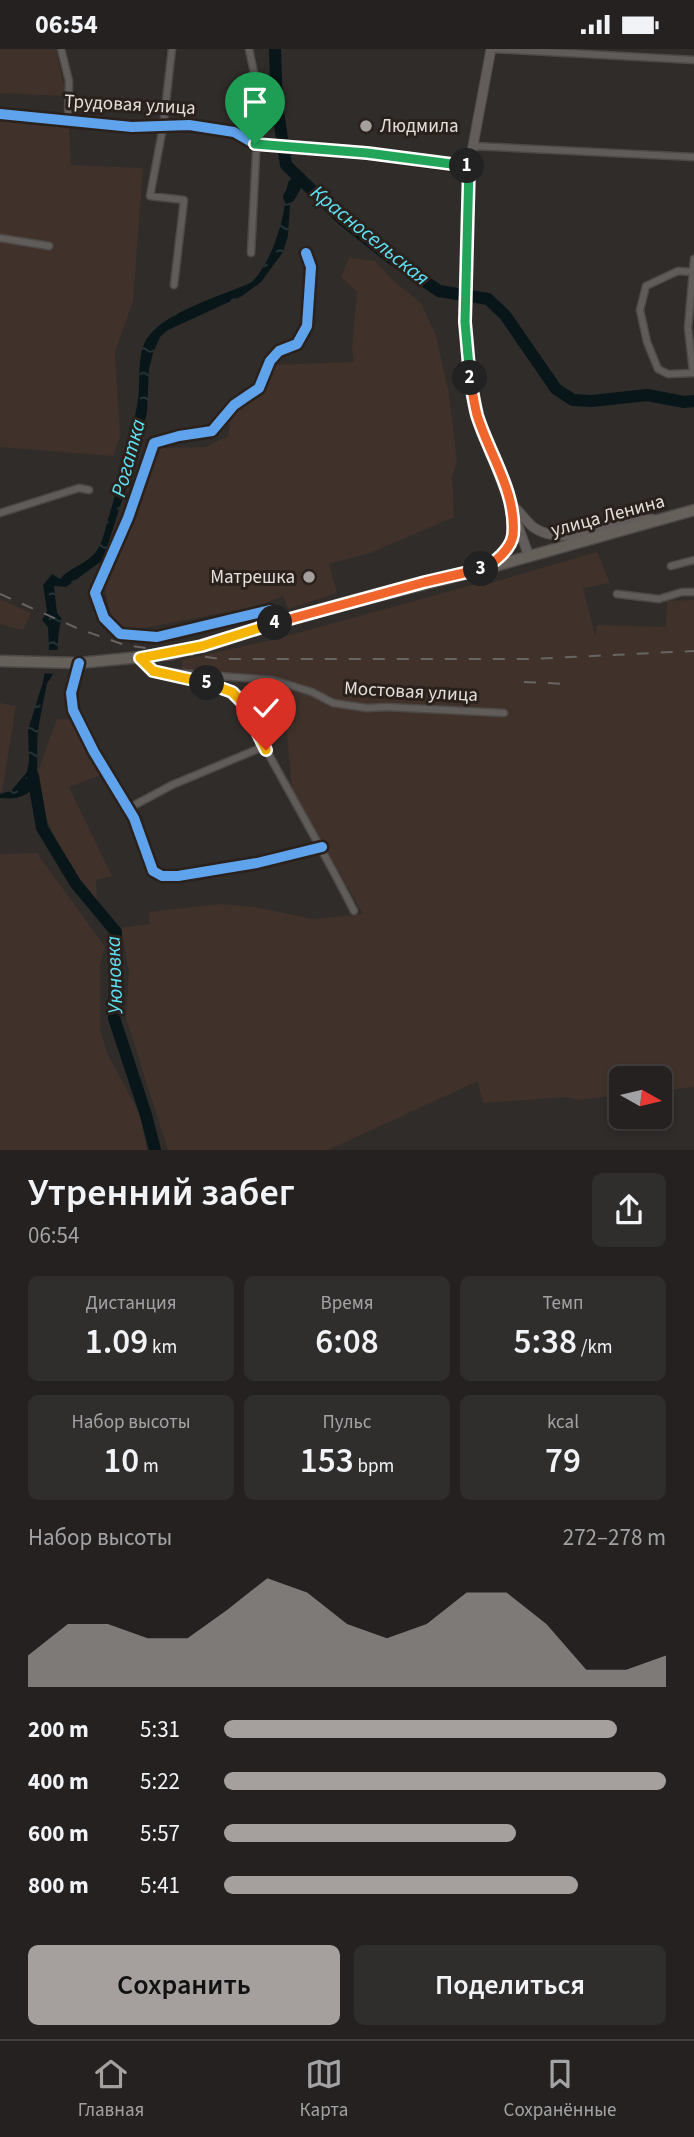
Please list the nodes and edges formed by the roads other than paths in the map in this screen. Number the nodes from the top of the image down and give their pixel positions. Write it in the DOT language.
graph roads {
  1 [pos="61,49"];
  2 [pos="172,49"];
  3 [pos="249,49"];
  4 [pos="492,49"];
  5 [pos="694,60"];
  6 [pos="0,114"];
  7 [pos="68,120"];
  8 [pos="163,127"];
  9 [pos="255,144"];
  10 [pos="473,146"];
  11 [pos="694,157"];
  12 [pos="469,167"];
  13 [pos="0,238"];
  14 [pos="49,246"];
  15 [pos="251,253"];
  16 [pos="306,253"];
  17 [pos="694,259"];
  18 [pos="692,272"];
  19 [pos="174,285"];
  20 [pos="694,372"];
  21 [pos="89,490"];
  22 [pos="510,503"];
  23 [pos="694,510"];
  24 [pos="0,513"];
  25 [pos="666,518"];
  26 [pos="529,556"];
  27 [pos="694,561"];
  28 [pos="671,566"];
  29 [pos="484,569"];
  30 [pos="694,593"];
  31 [pos="617,594"];
  32 [pos="273,624"];
  33 [pos="140,658"];
  34 [pos="0,661"];
  35 [pos="74,663"];
  36 [pos="153,671"];
  37 [pos="504,713"];
  38 [pos="265,746"];
  39 [pos="129,808"];
  40 [pos="322,847"];
  41 [pos="354,911"];
  1 -- 7 [label="street"];
  2 -- 8 [label="street"];
  3 -- 9 [label="street"];
  4 -- 5 [label="street"];
  4 -- 10 [label="main road"];
  6 -- 7 [label="street, Трудовая улица"];
  7 -- 8 [label="street, Трудовая улица"];
  8 -- 9 [label="street, Трудовая улица"];
  8 -- 19 [label="street"];
  9 -- 12 [label="street, Трудовая улица"];
  9 -- 15 [label="street"];
  10 -- 11 [label="street"];
  10 -- 12 [label="main road"];
  12 -- 22 [label="main road"];
  13 -- 14 [label="street"];
  16 -- 32 [label="street"];
  17 -- 18 [label="street"];
  18 -- 20 [label="street"];
  18 -- 20 [label="street"];
  21 -- 24 [label="street"];
  22 -- 25 [label="main road"];
  22 -- 26 [label="main road"];
  22 -- 29 [label="main road"];
  23 -- 25 [label="main road, улица Ленина"];
  25 -- 26 [label="main road, улица Ленина"];
  26 -- 29 [label="main road, улица Ленина"];
  27 -- 28 [label="street"];
  29 -- 32 [label="main road, улица Ленина"];
  30 -- 31 [label="street"];
  32 -- 33 [label="main road, улица Ленина"];
  33 -- 35 [label="main road, улица Ленина"];
  33 -- 36 [label="street"];
  34 -- 35 [label="main road, улица Ленина"];
  35 -- 39 [label="street"];
  36 -- 37 [label="street, Мостовая улица"];
  36 -- 38 [label="street"];
  38 -- 39 [label="street"];
  38 -- 40 [label="street"];
  39 -- 40 [label="street"];
  40 -- 41 [label="street"];
}
